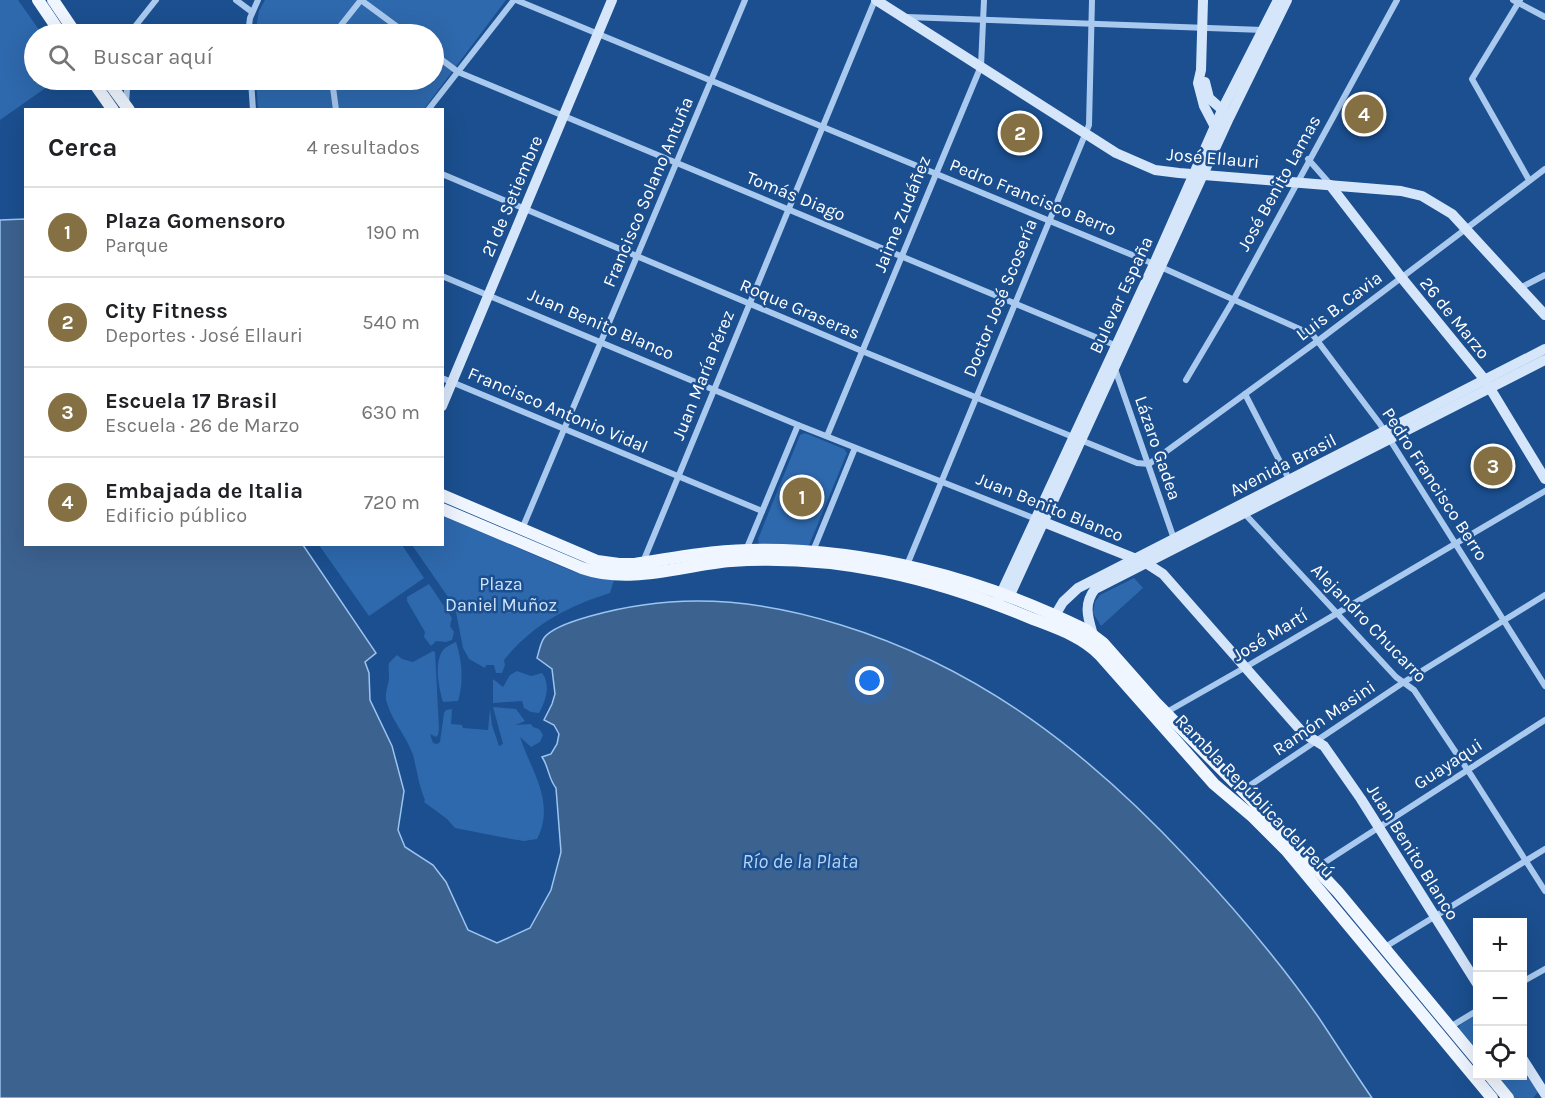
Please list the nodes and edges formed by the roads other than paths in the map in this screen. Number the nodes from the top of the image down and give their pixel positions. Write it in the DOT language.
graph roads {
  1 [pos="38,0"];
  2 [pos="53,0"];
  3 [pos="156,0"];
  4 [pos="236,0"];
  5 [pos="258,0"];
  6 [pos="361,0"];
  7 [pos="515,0"];
  8 [pos="612,0"];
  9 [pos="745,0"];
  10 [pos="876,0"];
  11 [pos="984,0"];
  12 [pos="1092,0"];
  13 [pos="1203,0"];
  14 [pos="1278,0"];
  15 [pos="1287,0"];
  16 [pos="1397,0"];
  17 [pos="1517,1"];
  18 [pos="252,12"];
  19 [pos="903,17"];
  20 [pos="1545,17"];
  21 [pos="983,21"];
  22 [pos="54,24"];
  23 [pos="69,24"];
  24 [pos="137,24"];
  25 [pos="250,24"];
  26 [pos="342,24"];
  27 [pos="393,24"];
  28 [pos="1091,24"];
  29 [pos="1203,27"];
  30 [pos="1267,32"];
  31 [pos="598,34"];
  32 [pos="444,62"];
  33 [pos="981,66"];
  34 [pos="1201,70"];
  35 [pos="458,72"];
  36 [pos="711,81"];
  37 [pos="99,90"];
  38 [pos="114,90"];
  39 [pos="127,90"];
  40 [pos="252,90"];
  41 [pos="333,90"];
  42 [pos="444,90"];
  43 [pos="444,90"];
  44 [pos="127,107"];
  45 [pos="112,108"];
  46 [pos="253,108"];
  47 [pos="336,108"];
  48 [pos="430,108"];
  49 [pos="1226,113"];
  50 [pos="563,116"];
  51 [pos="824,126"];
  52 [pos="1215,127"];
  53 [pos="1085,132"];
  54 [pos="1308,159"];
  55 [pos="677,163"];
  56 [pos="1545,169"];
  57 [pos="935,173"];
  58 [pos="1198,174"];
  59 [pos="444,175"];
  60 [pos="1529,180"];
  61 [pos="1296,182"];
  62 [pos="1330,185"];
  63 [pos="525,209"];
  64 [pos="788,209"];
  65 [pos="1049,220"];
  66 [pos="1465,228"];
  67 [pos="637,256"];
  68 [pos="901,256"];
  69 [pos="1158,265"];
  70 [pos="1545,274"];
  71 [pos="444,277"];
  72 [pos="1401,277"];
  73 [pos="1520,288"];
  74 [pos="489,295"];
  75 [pos="1234,298"];
  76 [pos="1015,303"];
  77 [pos="749,304"];
  78 [pos="1545,315"];
  79 [pos="1318,340"];
  80 [pos="601,342"];
  81 [pos="1120,347"];
  82 [pos="1545,349"];
  83 [pos="862,351"];
  84 [pos="1545,360"];
  85 [pos="1114,368"];
  86 [pos="447,380"];
  87 [pos="1186,380"];
  88 [pos="1487,384"];
  89 [pos="714,389"];
  90 [pos="1245,394"];
  91 [pos="444,396"];
  92 [pos="976,397"];
  93 [pos="798,425"];
  94 [pos="565,428"];
  95 [pos="1387,435"];
  96 [pos="827,436"];
  97 [pos="1078,439"];
  98 [pos="855,448"];
  99 [pos="1149,464"];
  100 [pos="678,477"];
  101 [pos="1545,479"];
  102 [pos="941,482"];
  103 [pos="1292,484"];
  104 [pos="1545,491"];
  105 [pos="444,496"];
  106 [pos="444,509"];
  107 [pos="444,510"];
  108 [pos="1241,510"];
  109 [pos="762,511"];
  110 [pos="1040,521"];
  111 [pos="522,529"];
  112 [pos="1174,539"];
  113 [pos="1456,544"];
  114 [pos="746,550"];
  115 [pos="813,551"];
  116 [pos="1134,558"];
  117 [pos="643,562"];
  118 [pos="1146,563"];
  119 [pos="906,566"];
  120 [pos="1545,595"];
  121 [pos="1002,598"];
  122 [pos="1337,613"];
  123 [pos="1504,620"];
  124 [pos="1052,621"];
  125 [pos="1093,635"];
  126 [pos="1244,669"];
  127 [pos="1404,682"];
  128 [pos="1545,686"];
  129 [pos="1165,713"];
  130 [pos="1545,720"];
  131 [pos="1316,741"];
  132 [pos="1199,767"];
  133 [pos="1468,769"];
  134 [pos="1242,790"];
  135 [pos="1380,826"];
  136 [pos="1545,849"];
  137 [pos="1526,861"];
  138 [pos="1312,872"];
  139 [pos="1545,891"];
  140 [pos="1330,901"];
  141 [pos="1434,917"];
  142 [pos="1385,947"];
  143 [pos="1545,969"];
  144 [pos="1473,977"];
  145 [pos="1527,979"];
  146 [pos="1473,1013"];
  147 [pos="1449,1028"];
  148 [pos="1473,1055"];
  149 [pos="1527,1067"];
  150 [pos="1473,1075"];
  151 [pos="1477,1080"];
  152 [pos="1478,1080"];
  153 [pos="1493,1080"];
  154 [pos="1544,1096"];
  155 [pos="1492,1098"];
  156 [pos="1499,1098"];
  157 [pos="1508,1098"];
  1 -- 22 [label="main road"];
  2 -- 23 [label="main road"];
  3 -- 24 [label="street"];
  4 -- 18 [label="street"];
  5 -- 18 [label="street"];
  6 -- 26 [label="street"];
  6 -- 27 [label="street"];
  7 -- 31 [label="street, Pedro Francisco Berro"];
  7 -- 35 [label="street"];
  8 -- 31 [label="street, 21 de Setiembre"];
  9 -- 36 [label="street, Francisco Solano Antuña"];
  10 -- 19 [label="street, José Ellauri"];
  10 -- 51 [label="street, Juan María Pérez"];
  11 -- 21 [label="street, Jaime Zudáñez"];
  12 -- 28 [label="street, Doctor José Scosería"];
  13 -- 29 [label="street"];
  14 -- 30 [label="street, Bulevar España"];
  15 -- 30 [label="street, Bulevar España"];
  16 -- 54 [label="street, José Benito Lamas"];
  17 -- 20 [label="street"];
  17 -- 60 [label="street"];
  18 -- 25 [label="street"];
  19 -- 21 [label="street"];
  19 -- 33 [label="street, José Ellauri"];
  21 -- 28 [label="street"];
  21 -- 33 [label="street, Jaime Zudáñez"];
  28 -- 29 [label="street"];
  28 -- 53 [label="street, Doctor José Scosería"];
  29 -- 30 [label="street"];
  29 -- 34 [label="street"];
  30 -- 49 [label="street, Bulevar España"];
  31 -- 36 [label="street, Pedro Francisco Berro"];
  31 -- 50 [label="street, 21 de Setiembre"];
  32 -- 35 [label="street, Tomás Diago"];
  33 -- 53 [label="street, José Ellauri"];
  33 -- 57 [label="street, Jaime Zudáñez"];
  34 -- 49 [label="street"];
  34 -- 52 [label="street"];
  35 -- 43 [label="street"];
  35 -- 50 [label="street, Tomás Diago"];
  36 -- 51 [label="street, Pedro Francisco Berro"];
  36 -- 55 [label="street, Francisco Solano Antuña"];
  37 -- 45 [label="main road"];
  38 -- 44 [label="main road"];
  39 -- 44 [label="street"];
  40 -- 46 [label="street"];
  41 -- 47 [label="street"];
  42 -- 48 [label="street"];
  49 -- 52 [label="street, Bulevar España"];
  49 -- 58 [label="street, Bulevar España"];
  50 -- 55 [label="street, Tomás Diago"];
  50 -- 63 [label="street, 21 de Setiembre"];
  51 -- 57 [label="street, Pedro Francisco Berro"];
  51 -- 64 [label="street, Juan María Pérez"];
  52 -- 58 [label="street, Bulevar España"];
  53 -- 58 [label="street, José Ellauri"];
  53 -- 65 [label="street, Doctor José Scosería"];
  54 -- 61 [label="street, José Benito Lamas"];
  54 -- 62 [label="street"];
  55 -- 64 [label="street, Tomás Diago"];
  55 -- 67 [label="street, Francisco Solano Antuña"];
  56 -- 60 [label="street, Luis B. Cavia"];
  57 -- 65 [label="street, Pedro Francisco Berro"];
  57 -- 68 [label="street, Jaime Zudáñez"];
  58 -- 61 [label="street, José Ellauri"];
  58 -- 69 [label="street, Bulevar España"];
  59 -- 63 [label="street, Roque Graseras"];
  60 -- 66 [label="street, Luis B. Cavia"];
  61 -- 62 [label="street, José Ellauri"];
  61 -- 75 [label="street, José Benito Lamas"];
  62 -- 66 [label="street, José Ellauri"];
  62 -- 72 [label="street, 26 de Marzo"];
  63 -- 67 [label="street, Roque Graseras"];
  63 -- 74 [label="street, 21 de Setiembre"];
  64 -- 68 [label="street, Tomás Diago"];
  64 -- 77 [label="street, Juan María Pérez"];
  65 -- 69 [label="street, Pedro Francisco Berro"];
  65 -- 76 [label="street, Doctor José Scosería"];
  66 -- 72 [label="street, Luis B. Cavia"];
  66 -- 73 [label="street, José Ellauri"];
  67 -- 77 [label="street, Roque Graseras"];
  67 -- 80 [label="street, Francisco Solano Antuña"];
  68 -- 76 [label="street, Tomás Diago"];
  68 -- 83 [label="street, Jaime Zudáñez"];
  69 -- 75 [label="street, Pedro Francisco Berro"];
  69 -- 81 [label="street, Bulevar España"];
  70 -- 73 [label="street"];
  71 -- 74 [label="street, Juan Benito Blanco"];
  72 -- 79 [label="street, Luis B. Cavia"];
  72 -- 88 [label="street, 26 de Marzo"];
  73 -- 78 [label="street, José Ellauri"];
  74 -- 80 [label="street, Juan Benito Blanco"];
  74 -- 86 [label="street, 21 de Setiembre"];
  75 -- 79 [label="street, Pedro Francisco Berro"];
  75 -- 87 [label="street, José Benito Lamas"];
  76 -- 81 [label="street, Tomás Diago"];
  76 -- 92 [label="street, Doctor José Scosería"];
  77 -- 83 [label="street, Roque Graseras"];
  77 -- 89 [label="street, Juan María Pérez"];
  79 -- 90 [label="street, Luis B. Cavia"];
  79 -- 95 [label="street, Pedro Francisco Berro"];
  80 -- 89 [label="street, Juan Benito Blanco"];
  80 -- 94 [label="street, Francisco Solano Antuña"];
  81 -- 85 [label="street, Bulevar España"];
  81 -- 97 [label="street, Bulevar España"];
  82 -- 88 [label="street, Avenida Brasil"];
  83 -- 92 [label="street, Roque Graseras"];
  83 -- 96 [label="street, Jaime Zudáñez"];
  84 -- 88 [label="street, Avenida Brasil"];
  85 -- 97 [label="street, Bulevar España"];
  85 -- 99 [label="street, Lázaro Gadea"];
  86 -- 91 [label="street, 21 de Setiembre"];
  86 -- 94 [label="street, Francisco Antonio Vidal"];
  88 -- 95 [label="street, Avenida Brasil"];
  88 -- 101 [label="street, 26 de Marzo"];
  89 -- 93 [label="street, Juan Benito Blanco"];
  89 -- 100 [label="street, Juan María Pérez"];
  90 -- 99 [label="street, Luis B. Cavia"];
  90 -- 103 [label="street"];
  92 -- 97 [label="street, Roque Graseras"];
  92 -- 102 [label="street, Doctor José Scosería"];
  93 -- 96 [label="street, Juan Benito Blanco"];
  93 -- 109 [label="street"];
  94 -- 100 [label="street, Francisco Antonio Vidal"];
  94 -- 111 [label="street, Francisco Solano Antuña"];
  95 -- 103 [label="street, Avenida Brasil"];
  95 -- 113 [label="street, Pedro Francisco Berro"];
  96 -- 98 [label="street, Juan Benito Blanco"];
  97 -- 99 [label="street, Roque Graseras"];
  97 -- 110 [label="street, Bulevar España"];
  98 -- 102 [label="street, Juan Benito Blanco"];
  98 -- 115 [label="street"];
  99 -- 112 [label="street, Lázaro Gadea"];
  100 -- 109 [label="street, Francisco Antonio Vidal"];
  100 -- 117 [label="street, Juan María Pérez"];
  102 -- 110 [label="street, Juan Benito Blanco"];
  102 -- 119 [label="street, Doctor José Scosería"];
  103 -- 108 [label="street, Avenida Brasil"];
  104 -- 113 [label="street, José Martí"];
  105 -- 111 [label="main road"];
  106 -- 111 [label="main road"];
  107 -- 121 [label="main road, Rambla República del Perú"];
  108 -- 112 [label="street, Avenida Brasil"];
  108 -- 118 [label="street, Avenida Brasil"];
  108 -- 122 [label="street, Alejandro Chucarro"];
  109 -- 114 [label="street"];
  110 -- 116 [label="street, Juan Benito Blanco"];
  110 -- 121 [label="street, Bulevar España"];
  111 -- 117 [label="main road, Rambla República del Perú"];
  112 -- 116 [label="street, Avenida Brasil"];
  113 -- 122 [label="street, José Martí"];
  113 -- 123 [label="street, Pedro Francisco Berro"];
  114 -- 115 [label="main road, Rambla República del Perú"];
  114 -- 117 [label="main road, Rambla República del Perú"];
  115 -- 119 [label="main road, Rambla República del Perú"];
  116 -- 118 [label="street, Juan Benito Blanco"];
  116 -- 124 [label="street, Avenida Brasil"];
  118 -- 125 [label="street, Avenida Brasil"];
  118 -- 126 [label="street, Juan Benito Blanco"];
  119 -- 121 [label="main road, Rambla República del Perú"];
  120 -- 123 [label="street, Ramón Masini"];
  121 -- 124 [label="main road, Rambla República del Perú"];
  122 -- 126 [label="street, José Martí"];
  122 -- 127 [label="street, Alejandro Chucarro"];
  123 -- 127 [label="street, Ramón Masini"];
  123 -- 128 [label="street, Pedro Francisco Berro"];
  124 -- 125 [label="main road, Rambla República del Perú"];
  124 -- 132 [label="main road, Rambla República del Perú"];
  125 -- 129 [label="main road, Rambla República del Perú"];
  126 -- 129 [label="street, José Martí"];
  126 -- 131 [label="street, Juan Benito Blanco"];
  127 -- 131 [label="street, Ramón Masini"];
  127 -- 133 [label="street, Alejandro Chucarro"];
  129 -- 134 [label="main road, Rambla República del Perú"];
  130 -- 133 [label="street, Guayaqui"];
  131 -- 134 [label="street, Ramón Masini"];
  131 -- 135 [label="street, Juan Benito Blanco"];
  132 -- 134 [label="main road"];
  132 -- 138 [label="main road, Rambla República del Perú"];
  133 -- 135 [label="street, Guayaqui"];
  133 -- 137 [label="street, Alejandro Chucarro"];
  134 -- 138 [label="main road, Rambla República del Perú"];
  135 -- 138 [label="street, Guayaqui"];
  135 -- 141 [label="street, Juan Benito Blanco"];
  136 -- 137 [label="street"];
  137 -- 139 [label="street, Alejandro Chucarro"];
  137 -- 141 [label="street"];
  138 -- 140 [label="main road, Rambla República del Perú"];
  138 -- 142 [label="main road, Rambla República del Perú"];
  140 -- 142 [label="main road"];
  140 -- 150 [label="main road, Rambla República del Perú"];
  141 -- 142 [label="street"];
  141 -- 144 [label="street, Juan Benito Blanco"];
  142 -- 147 [label="main road, Rambla República del Perú"];
  143 -- 145 [label="street"];
  146 -- 147 [label="street"];
  147 -- 148 [label="main road, Rambla República del Perú"];
  149 -- 154 [label="street"];
  151 -- 155 [label="main road, Rambla República del Perú"];
  152 -- 156 [label="main road"];
  153 -- 157 [label="main road"];
}
